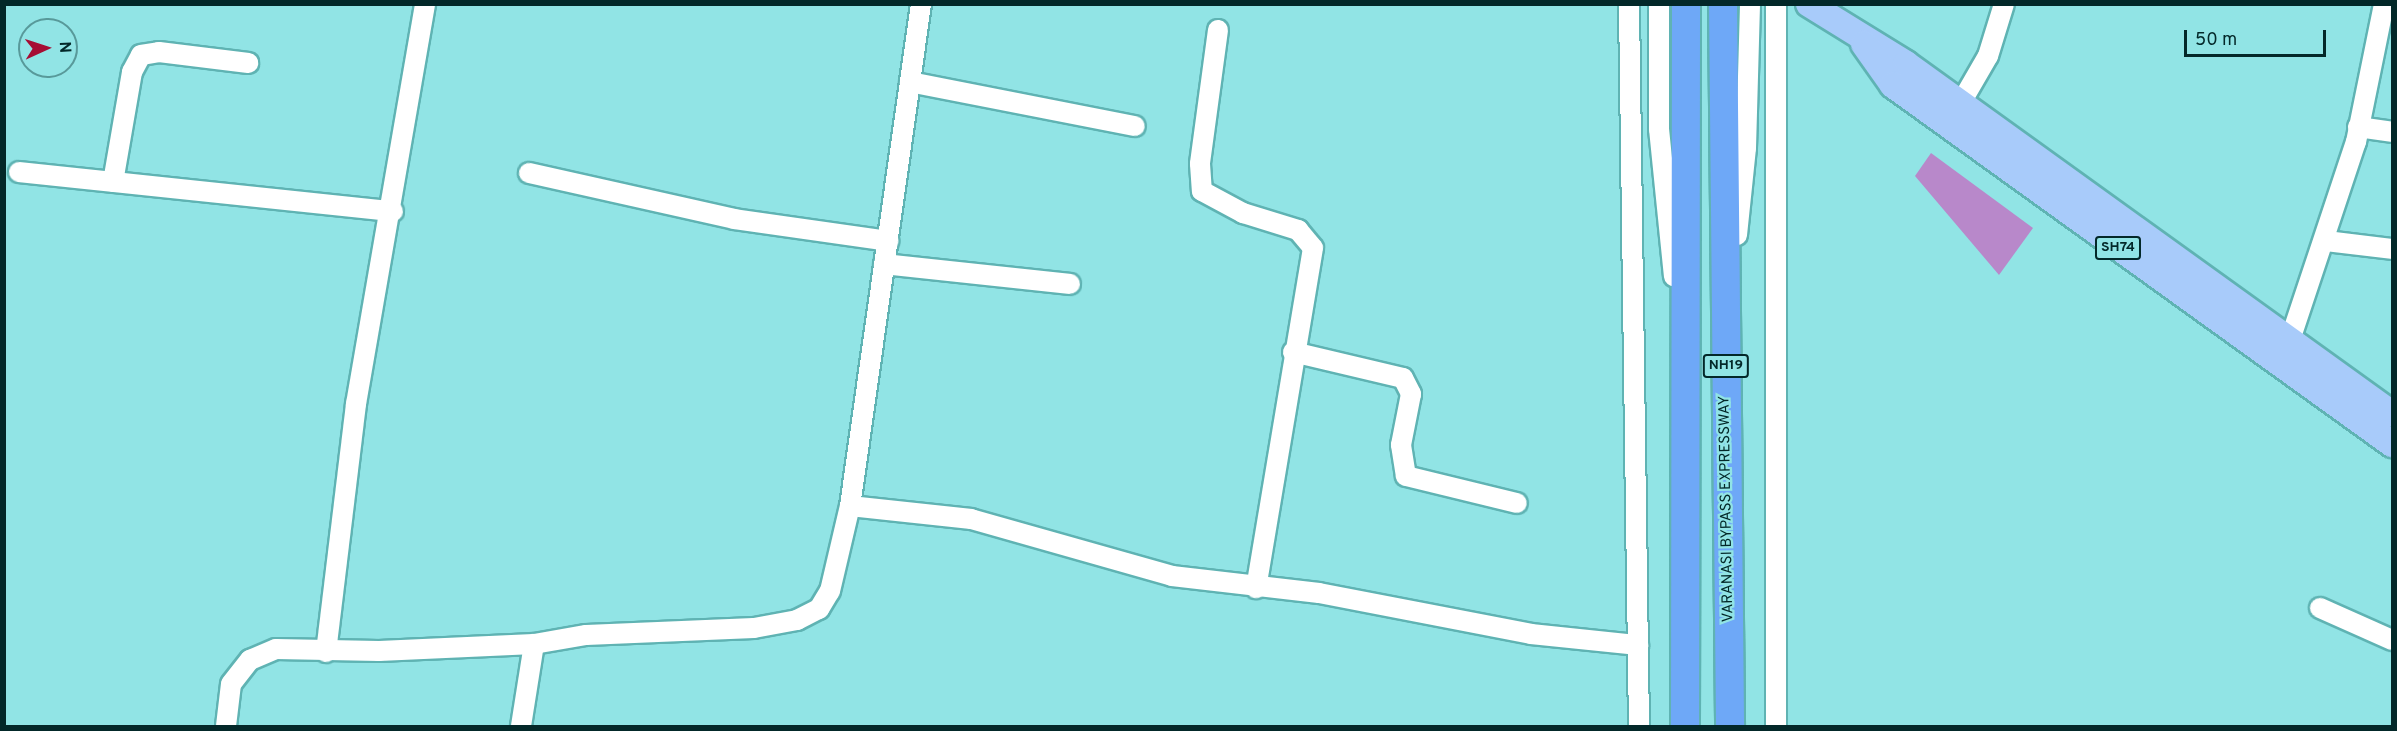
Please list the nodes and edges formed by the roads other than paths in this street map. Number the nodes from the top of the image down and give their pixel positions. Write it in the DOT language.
graph roads {
  1 [pos="425,4"];
  2 [pos="921,4"];
  3 [pos="1629,4"];
  4 [pos="1659,4"];
  5 [pos="1686,4"];
  6 [pos="1723,4"];
  7 [pos="1750,4"];
  8 [pos="1776,4"];
  9 [pos="1809,4"];
  10 [pos="2004,4"];
  11 [pos="2384,4"];
  12 [pos="1218,30"];
  13 [pos="1858,36"];
  14 [pos="248,63"];
  15 [pos="910,82"];
  16 [pos="1959,106"];
  17 [pos="1135,126"];
  18 [pos="2358,127"];
  19 [pos="2392,132"];
  20 [pos="19,172"];
  21 [pos="529,173"];
  22 [pos="113,182"];
  23 [pos="393,211"];
  24 [pos="888,241"];
  25 [pos="2326,241"];
  26 [pos="2392,249"];
  27 [pos="884,264"];
  28 [pos="1070,284"];
  29 [pos="1725,340"];
  30 [pos="2290,340"];
  31 [pos="1293,352"];
  32 [pos="1686,389"];
  33 [pos="2392,414"];
  34 [pos="2392,444"];
  35 [pos="1517,502"];
  36 [pos="850,506"];
  37 [pos="1256,588"];
  38 [pos="2320,608"];
  39 [pos="2392,640"];
  40 [pos="534,644"];
  41 [pos="1638,645"];
  42 [pos="326,652"];
  43 [pos="225,726"];
  44 [pos="521,726"];
  45 [pos="1639,726"];
  46 [pos="1685,726"];
  47 [pos="1730,726"];
  48 [pos="1776,726"];
  1 -- 23 [label="street"];
  2 -- 15 [label="street"];
  3 -- 41 [label="street"];
  4 -- 32 [label="street"];
  5 -- 32 [label="highway, NH19"];
  6 -- 29 [label="highway, VARANASI BYPASS EXPRESSWAY / NH19"];
  7 -- 29 [label="street"];
  8 -- 48 [label="street"];
  9 -- 13 [label="main road, SH74"];
  10 -- 16 [label="street"];
  11 -- 18 [label="street"];
  12 -- 31 [label="street"];
  13 -- 16 [label="main road, SH74"];
  13 -- 34 [label="main road, SH74"];
  14 -- 22 [label="street"];
  15 -- 17 [label="street"];
  15 -- 24 [label="street"];
  16 -- 30 [label="main road, SH74"];
  18 -- 19 [label="street"];
  18 -- 25 [label="street"];
  20 -- 22 [label="street"];
  21 -- 24 [label="street"];
  22 -- 23 [label="street"];
  23 -- 42 [label="street"];
  24 -- 27 [label="street"];
  25 -- 26 [label="street"];
  25 -- 30 [label="street"];
  27 -- 28 [label="street"];
  27 -- 36 [label="street"];
  29 -- 47 [label="highway, VARANASI BYPASS EXPRESSWAY / NH19"];
  30 -- 33 [label="main road, SH74"];
  31 -- 35 [label="street"];
  31 -- 37 [label="street"];
  32 -- 46 [label="highway, NH19"];
  36 -- 37 [label="street"];
  36 -- 40 [label="street"];
  37 -- 41 [label="street"];
  38 -- 39 [label="street"];
  40 -- 42 [label="street"];
  40 -- 44 [label="street"];
  41 -- 45 [label="street"];
  42 -- 43 [label="street"];
}
